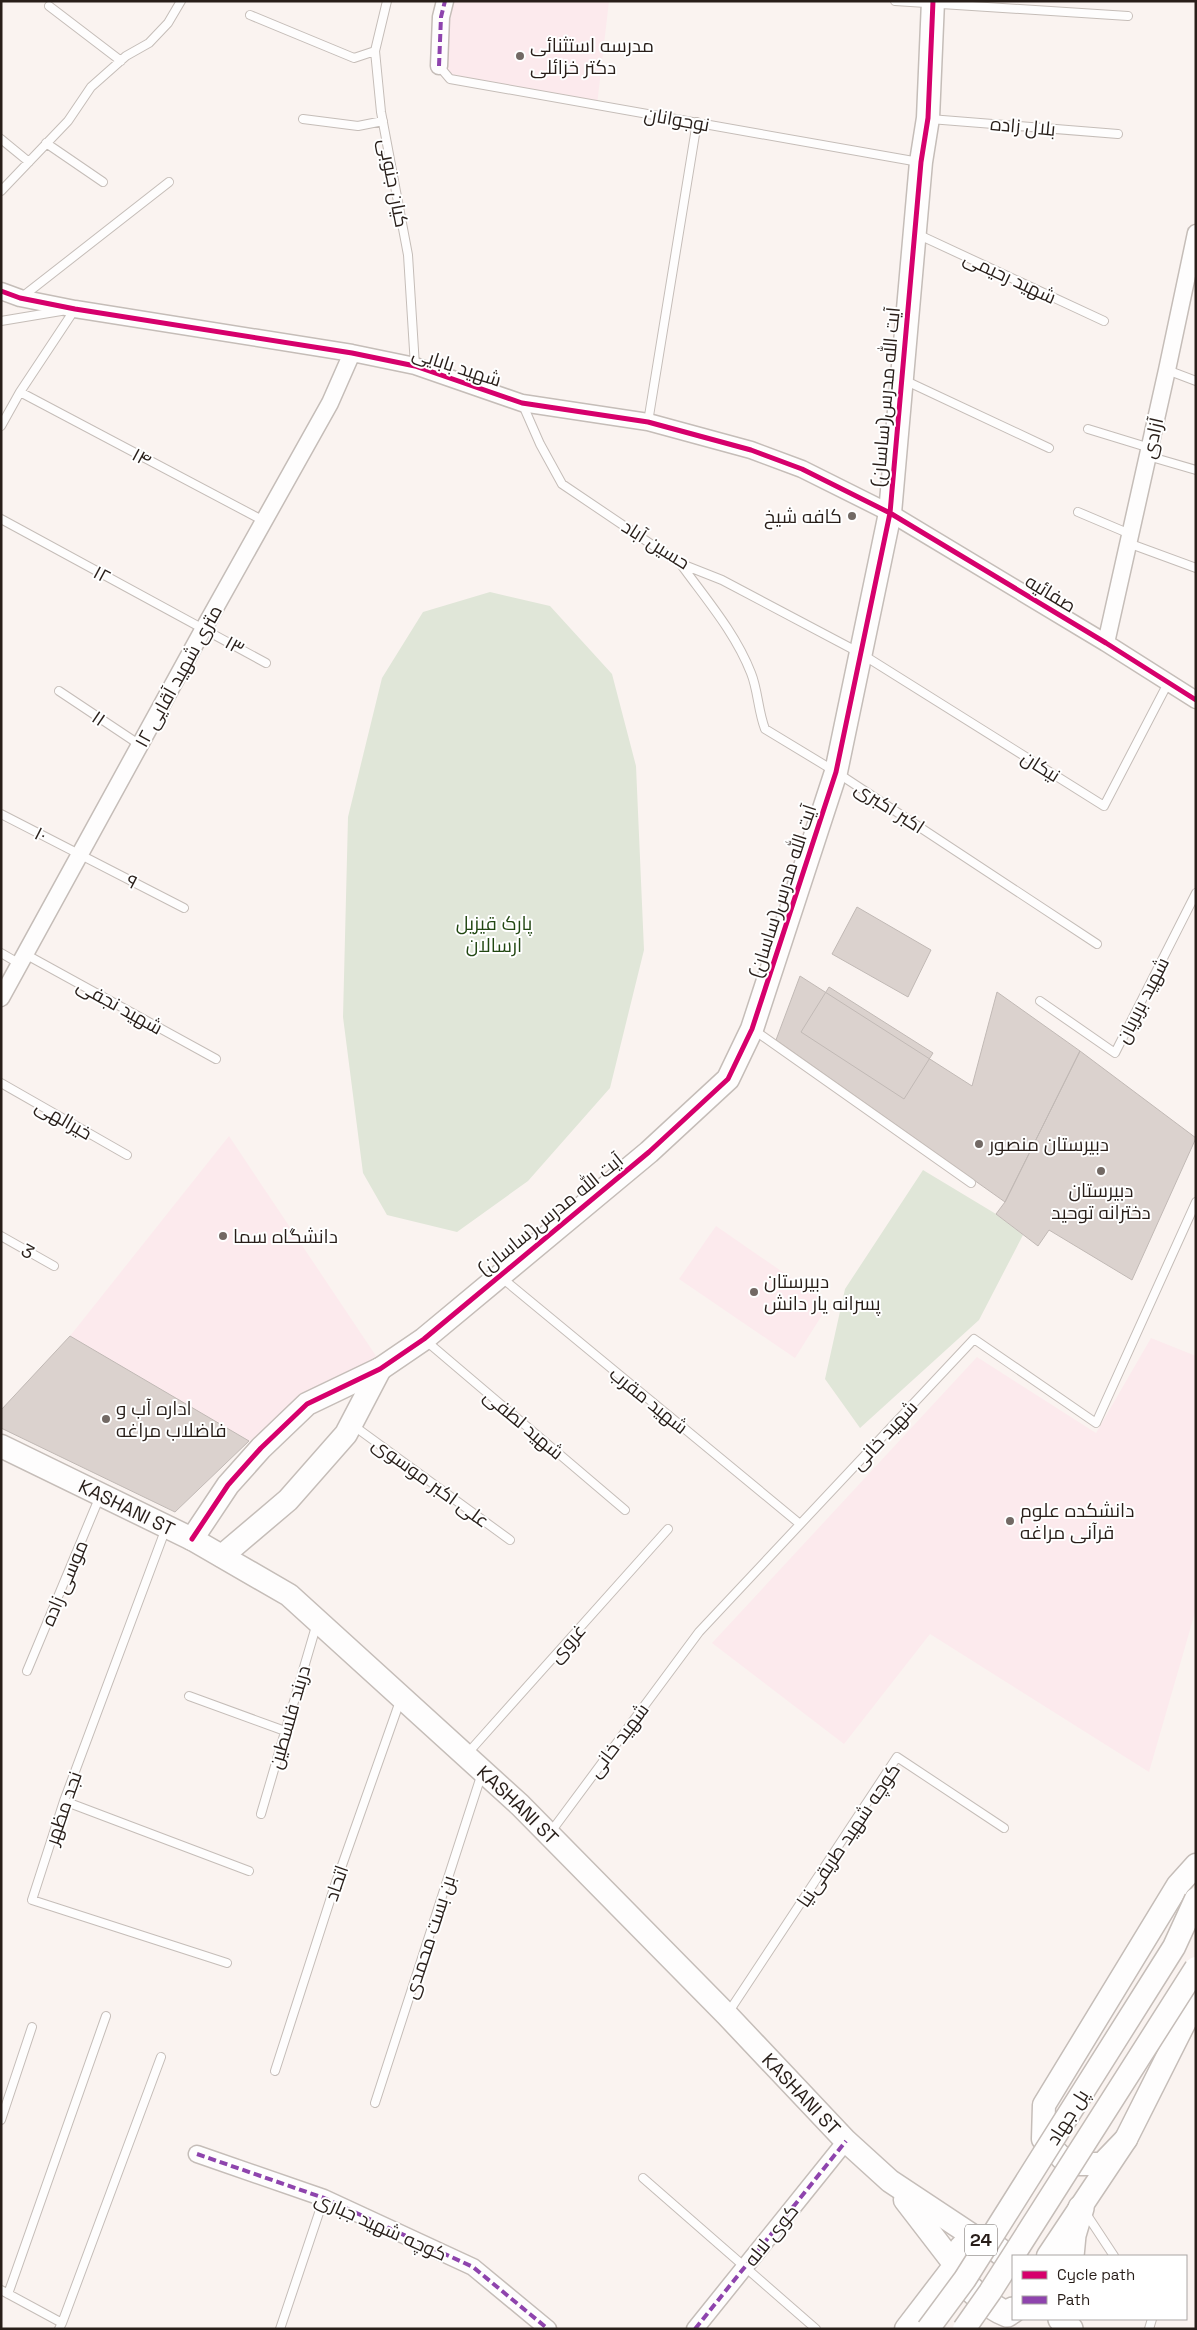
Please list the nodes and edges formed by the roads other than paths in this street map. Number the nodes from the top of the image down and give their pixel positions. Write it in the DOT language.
graph roads {
  1 [pos="181,1"];
  2 [pos="387,1"];
  3 [pos="446,1"];
  4 [pos="896,1"];
  5 [pos="933,2"];
  6 [pos="49,6"];
  7 [pos="250,15"];
  8 [pos="1128,16"];
  9 [pos="375,51"];
  10 [pos="120,61"];
  11 [pos="439,66"];
  12 [pos="928,118"];
  13 [pos="303,119"];
  14 [pos="383,121"];
  15 [pos="697,122"];
  16 [pos="1118,134"];
  17 [pos="1,140"];
  18 [pos="46,143"];
  19 [pos="29,162"];
  20 [pos="921,162"];
  21 [pos="103,182"];
  22 [pos="169,182"];
  23 [pos="1,192"];
  24 [pos="915,233"];
  25 [pos="1196,233"];
  26 [pos="1,291"];
  27 [pos="20,298"];
  28 [pos="76,309"];
  29 [pos="1,321"];
  30 [pos="1104,321"];
  31 [pos="352,353"];
  32 [pos="415,366"];
  33 [pos="1167,370"];
  34 [pos="902,379"];
  35 [pos="1196,381"];
  36 [pos="20,392"];
  37 [pos="522,403"];
  38 [pos="648,422"];
  39 [pos="1,426"];
  40 [pos="1088,429"];
  41 [pos="1049,448"];
  42 [pos="1149,452"];
  43 [pos="1196,470"];
  44 [pos="1078,512"];
  45 [pos="890,513"];
  46 [pos="1,519"];
  47 [pos="264,521"];
  48 [pos="1129,538"];
  49 [pos="680,563"];
  50 [pos="1196,568"];
  51 [pos="204,628"];
  52 [pos="1106,643"];
  53 [pos="860,652"];
  54 [pos="266,663"];
  55 [pos="1168,683"];
  56 [pos="59,691"];
  57 [pos="1196,700"];
  58 [pos="140,745"];
  59 [pos="836,772"];
  60 [pos="1,814"];
  61 [pos="80,855"];
  62 [pos="1196,892"];
  63 [pos="184,908"];
  64 [pos="1097,944"];
  65 [pos="1,953"];
  66 [pos="23,959"];
  67 [pos="1,998"];
  68 [pos="1040,1001"];
  69 [pos="752,1029"];
  70 [pos="216,1059"];
  71 [pos="1,1082"];
  72 [pos="127,1155"];
  73 [pos="970,1183"];
  74 [pos="1196,1202"];
  75 [pos="1,1236"];
  76 [pos="54,1266"];
  77 [pos="498,1276"];
  78 [pos="424,1339"];
  79 [pos="380,1369"];
  80 [pos="352,1424"];
  81 [pos="1,1446"];
  82 [pos="101,1494"];
  83 [pos="625,1510"];
  84 [pos="800,1524"];
  85 [pos="167,1526"];
  86 [pos="668,1529"];
  87 [pos="192,1539"];
  88 [pos="510,1540"];
  89 [pos="222,1556"];
  90 [pos="317,1621"];
  91 [pos="27,1671"];
  92 [pos="189,1696"];
  93 [pos="402,1696"];
  94 [pos="285,1731"];
  95 [pos="466,1756"];
  96 [pos="483,1772"];
  97 [pos="64,1801"];
  98 [pos="261,1814"];
  99 [pos="1004,1828"];
  100 [pos="548,1834"];
  101 [pos="1196,1865"];
  102 [pos="248,1871"];
  103 [pos="1196,1899"];
  104 [pos="227,1963"];
  105 [pos="1196,1968"];
  106 [pos="1196,2000"];
  107 [pos="727,2015"];
  108 [pos="106,2016"];
  109 [pos="32,2027"];
  110 [pos="161,2057"];
  111 [pos="275,2071"];
  112 [pos="375,2103"];
  113 [pos="1,2120"];
  114 [pos="1126,2139"];
  115 [pos="846,2141"];
  116 [pos="197,2154"];
  117 [pos="643,2178"];
  118 [pos="890,2181"];
  119 [pos="324,2198"];
  120 [pos="1081,2208"];
  121 [pos="979,2240"];
  122 [pos="1013,2255"];
  123 [pos="1049,2255"];
  124 [pos="1071,2255"];
  125 [pos="1113,2255"];
  126 [pos="1012,2257"];
  127 [pos="1012,2262"];
  128 [pos="955,2265"];
  129 [pos="745,2267"];
  130 [pos="5,2292"];
  131 [pos="1009,2320"];
  132 [pos="61,2326"];
  133 [pos="280,2329"];
  134 [pos="548,2329"];
  135 [pos="695,2329"];
  136 [pos="816,2329"];
  137 [pos="906,2329"];
  138 [pos="928,2329"];
  139 [pos="964,2329"];
  1 -- 10 [label="lane"];
  2 -- 9 [label="lane, کیان جنوبی"];
  3 -- 11 [label="street"];
  4 -- 5 [label="lane"];
  5 -- 8 [label="lane"];
  5 -- 12 [label="street, آیت الله مدرس(ساسان)"];
  6 -- 10 [label="lane"];
  7 -- 9 [label="lane"];
  9 -- 14 [label="lane, کیان جنوبی"];
  10 -- 18 [label="lane"];
  11 -- 15 [label="lane, نوجوانان"];
  12 -- 16 [label="lane, بلال زاده"];
  12 -- 20 [label="street, آیت الله مدرس(ساسان)"];
  13 -- 14 [label="lane"];
  14 -- 32 [label="lane, کیان جنوبی"];
  15 -- 20 [label="lane, نوجوانان"];
  15 -- 38 [label="lane"];
  17 -- 19 [label="lane"];
  18 -- 19 [label="lane"];
  18 -- 21 [label="lane"];
  19 -- 23 [label="lane"];
  20 -- 24 [label="street, آیت الله مدرس(ساسان)"];
  22 -- 27 [label="lane"];
  24 -- 30 [label="lane, شهید رحیمی"];
  24 -- 34 [label="street, آیت الله مدرس(ساسان)"];
  25 -- 33 [label="street, آزادی"];
  26 -- 27 [label="street, شهید بابایی"];
  27 -- 28 [label="street, شهید بابایی"];
  28 -- 29 [label="lane"];
  28 -- 31 [label="street, شهید بابایی"];
  28 -- 36 [label="lane"];
  31 -- 32 [label="street, شهید بابایی"];
  31 -- 47 [label="street, ۱۲ متری شهید آقایی"];
  32 -- 37 [label="street, شهید بابایی"];
  33 -- 35 [label="lane"];
  33 -- 42 [label="street, آزادی"];
  34 -- 41 [label="lane"];
  34 -- 45 [label="street, آیت الله مدرس(ساسان)"];
  36 -- 39 [label="lane"];
  36 -- 47 [label="lane, ۱۴"];
  37 -- 38 [label="street, شهید بابایی"];
  37 -- 49 [label="lane, حسین آباد"];
  38 -- 45 [label="street, شهید بابایی"];
  40 -- 42 [label="lane"];
  42 -- 43 [label="lane"];
  42 -- 48 [label="street, آزادی"];
  44 -- 48 [label="lane"];
  45 -- 52 [label="street, صفائیه"];
  45 -- 53 [label="street, آیت الله مدرس(ساسان)"];
  46 -- 51 [label="lane, ۱۲"];
  47 -- 51 [label="street, ۱۲ متری شهید آقایی"];
  48 -- 50 [label="lane"];
  48 -- 52 [label="street, آزادی"];
  49 -- 53 [label="lane, حسین آباد"];
  49 -- 59 [label="lane, اکبر اکبری"];
  51 -- 54 [label="lane, ۱۳"];
  51 -- 58 [label="street, ۱۲ متری شهید آقایی"];
  52 -- 55 [label="street, صفائیه"];
  53 -- 55 [label="lane, نیکان"];
  53 -- 59 [label="street, آیت الله مدرس(ساسان)"];
  55 -- 57 [label="street, صفائیه"];
  56 -- 58 [label="lane, ۱۱"];
  58 -- 61 [label="street, ۱۲ متری شهید آقایی"];
  59 -- 64 [label="lane, اکبر اکبری"];
  59 -- 69 [label="street, آیت الله مدرس(ساسان)"];
  60 -- 61 [label="lane, ۱۰"];
  61 -- 63 [label="lane, ۹"];
  61 -- 66 [label="street, ۱۲ متری شهید آقایی"];
  62 -- 68 [label="lane, شهید بربریان"];
  65 -- 66 [label="lane, شهید نجفی"];
  66 -- 67 [label="street, ۱۲ متری شهید آقایی"];
  66 -- 70 [label="lane, شهید نجفی"];
  69 -- 73 [label="lane"];
  69 -- 77 [label="street, آیت الله مدرس(ساسان)"];
  71 -- 72 [label="lane, خیرالهی"];
  74 -- 84 [label="lane, شهید خانی"];
  75 -- 76 [label="lane, 3"];
  77 -- 78 [label="street, آیت الله مدرس(ساسان)"];
  77 -- 84 [label="lane, شهید مقرب"];
  78 -- 79 [label="street, آیت الله مدرس(ساسان)"];
  78 -- 83 [label="lane, شهید لطفی"];
  79 -- 80 [label="street, آیت الله مدرس(ساسان)"];
  79 -- 87 [label="street, آیت الله مدرس(ساسان)"];
  80 -- 88 [label="lane, علی اکبر موسوی"];
  80 -- 89 [label="street, آیت الله مدرس(ساسان)"];
  81 -- 82 [label="street, KASHANI ST"];
  82 -- 85 [label="street, KASHANI ST"];
  82 -- 91 [label="lane, موسی زاده"];
  84 -- 100 [label="lane, شهید خانی"];
  85 -- 87 [label="street, KASHANI ST"];
  85 -- 97 [label="lane, نجد مظهر"];
  86 -- 95 [label="lane, غروی"];
  87 -- 89 [label="street, KASHANI ST"];
  89 -- 90 [label="street, KASHANI ST"];
  90 -- 93 [label="street, KASHANI ST"];
  90 -- 94 [label="lane, دربند فلسطین"];
  92 -- 94 [label="lane"];
  93 -- 95 [label="street, KASHANI ST"];
  93 -- 111 [label="lane, اتحاد"];
  94 -- 98 [label="lane, دربند فلسطین"];
  95 -- 96 [label="street, KASHANI ST"];
  96 -- 100 [label="street, KASHANI ST"];
  96 -- 112 [label="lane, بن بست محمدی"];
  97 -- 102 [label="lane"];
  97 -- 104 [label="lane, نجد مظهر"];
  99 -- 107 [label="lane, کوچه شهید طریقی‌نیا"];
  100 -- 107 [label="street, KASHANI ST"];
  101 -- 114 [label="street"];
  103 -- 138 [label="street, پل جهاد, bridge"];
  105 -- 122 [label="street, پل جهاد, bridge"];
  106 -- 114 [label="street"];
  107 -- 115 [label="street, KASHANI ST"];
  108 -- 130 [label="lane"];
  109 -- 113 [label="lane"];
  110 -- 132 [label="lane"];
  114 -- 120 [label="street"];
  115 -- 118 [label="street, KASHANI ST"];
  115 -- 129 [label="street, کوی لاله"];
  116 -- 119 [label="street, کوچه شهید جباری"];
  117 -- 129 [label="lane"];
  118 -- 121 [label="street"];
  118 -- 128 [label="street, KASHANI ST"];
  119 -- 133 [label="lane"];
  119 -- 134 [label="street, کوچه شهید جباری"];
  120 -- 123 [label="street"];
  120 -- 124 [label="main road"];
  120 -- 125 [label="lane"];
  121 -- 127 [label="main road, 24"];
  121 -- 128 [label="main road, 24"];
  126 -- 139 [label="street, پل جهاد, bridge"];
  128 -- 131 [label="main road, 24"];
  128 -- 137 [label="street, 24"];
  129 -- 135 [label="street, کوی لاله"];
  129 -- 136 [label="lane"];
  130 -- 132 [label="lane"];
}
